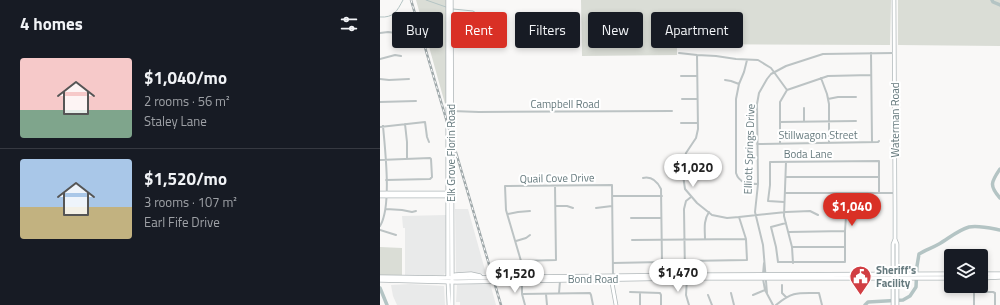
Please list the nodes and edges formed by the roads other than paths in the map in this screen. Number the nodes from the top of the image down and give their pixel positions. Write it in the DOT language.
graph roads {
  1 [pos="448,0"];
  2 [pos="451,0"];
  3 [pos="894,0"];
  4 [pos="392,32"];
  5 [pos="380,33"];
  6 [pos="680,53"];
  7 [pos="871,53"];
  8 [pos="894,53"];
  9 [pos="697,55"];
  10 [pos="401,56"];
  11 [pos="380,59"];
  12 [pos="747,60"];
  13 [pos="775,72"];
  14 [pos="871,75"];
  15 [pos="681,76"];
  16 [pos="697,76"];
  17 [pos="821,78"];
  18 [pos="380,79"];
  19 [pos="409,79"];
  20 [pos="725,80"];
  21 [pos="739,84"];
  22 [pos="788,90"];
  23 [pos="856,97"];
  24 [pos="697,98"];
  25 [pos="682,99"];
  26 [pos="828,99"];
  27 [pos="416,100"];
  28 [pos="380,102"];
  29 [pos="448,103"];
  30 [pos="804,108"];
  31 [pos="451,112"];
  32 [pos="672,112"];
  33 [pos="804,121"];
  34 [pos="829,121"];
  35 [pos="856,121"];
  36 [pos="681,122"];
  37 [pos="698,122"];
  38 [pos="780,122"];
  39 [pos="405,124"];
  40 [pos="382,126"];
  41 [pos="879,141"];
  42 [pos="429,142"];
  43 [pos="872,142"];
  44 [pos="780,143"];
  45 [pos="829,143"];
  46 [pos="757,144"];
  47 [pos="407,159"];
  48 [pos="380,160"];
  49 [pos="386,160"];
  50 [pos="786,162"];
  51 [pos="786,177"];
  52 [pos="879,177"];
  53 [pos="643,178"];
  54 [pos="386,180"];
  55 [pos="758,184"];
  56 [pos="555,186"];
  57 [pos="785,193"];
  58 [pos="849,193"];
  59 [pos="879,193"];
  60 [pos="895,193"];
  61 [pos="380,194"];
  62 [pos="450,194"];
  63 [pos="386,195"];
  64 [pos="612,196"];
  65 [pos="662,196"];
  66 [pos="692,197"];
  67 [pos="784,202"];
  68 [pos="556,206"];
  69 [pos="612,206"];
  70 [pos="573,208"];
  71 [pos="596,208"];
  72 [pos="386,210"];
  73 [pos="416,211"];
  74 [pos="530,211"];
  75 [pos="709,212"];
  76 [pos="784,212"];
  77 [pos="448,214"];
  78 [pos="508,214"];
  79 [pos="818,215"];
  80 [pos="755,216"];
  81 [pos="739,217"];
  82 [pos="630,218"];
  83 [pos="661,218"];
  84 [pos="786,223"];
  85 [pos="452,225"];
  86 [pos="380,226"];
  87 [pos="380,230"];
  88 [pos="448,230"];
  89 [pos="845,230"];
  90 [pos="789,232"];
  91 [pos="396,235"];
  92 [pos="530,235"];
  93 [pos="452,237"];
  94 [pos="705,239"];
  95 [pos="746,239"];
  96 [pos="632,240"];
  97 [pos="662,240"];
  98 [pos="685,240"];
  99 [pos="516,241"];
  100 [pos="792,246"];
  101 [pos="845,247"];
  102 [pos="521,261"];
  103 [pos="685,261"];
  104 [pos="793,262"];
  105 [pos="613,263"];
  106 [pos="452,272"];
  107 [pos="944,274"];
  108 [pos="999,275"];
  109 [pos="580,276"];
  110 [pos="765,276"];
  111 [pos="895,276"];
  112 [pos="920,276"];
  113 [pos="988,276"];
  114 [pos="686,277"];
  115 [pos="483,278"];
  116 [pos="613,278"];
  117 [pos="944,278"];
  118 [pos="382,279"];
  119 [pos="522,279"];
  120 [pos="450,280"];
  121 [pos="561,280"];
  122 [pos="782,285"];
  123 [pos="895,290"];
  124 [pos="766,291"];
  125 [pos="630,292"];
  126 [pos="988,292"];
  127 [pos="558,293"];
  128 [pos="640,293"];
  129 [pos="731,293"];
  130 [pos="974,293"];
  131 [pos="522,294"];
  132 [pos="546,294"];
  133 [pos="708,295"];
  134 [pos="753,295"];
  135 [pos="786,297"];
  136 [pos="449,305"];
  137 [pos="452,305"];
  138 [pos="525,305"];
  139 [pos="547,305"];
  140 [pos="593,305"];
  141 [pos="616,305"];
  142 [pos="640,305"];
  143 [pos="661,305"];
  144 [pos="689,305"];
  145 [pos="712,305"];
  146 [pos="734,305"];
  147 [pos="774,305"];
  148 [pos="822,305"];
  149 [pos="893,305"];
  150 [pos="897,305"];
  151 [pos="974,305"];
  152 [pos="995,305"];
  1 -- 29 [label="main road, Elk Grove Florin Road"];
  2 -- 31 [label="main road, Elk Grove Florin Road"];
  3 -- 8 [label="main road, Waterman Road"];
  4 -- 5 [label="street"];
  6 -- 9 [label="street"];
  7 -- 8 [label="street, Elliott Springs Drive"];
  7 -- 13 [label="street, Elliott Springs Drive"];
  7 -- 14 [label="street"];
  8 -- 60 [label="main road, Waterman Road"];
  9 -- 12 [label="street"];
  9 -- 16 [label="street"];
  10 -- 11 [label="street"];
  12 -- 13 [label="street"];
  12 -- 21 [label="street"];
  13 -- 22 [label="street"];
  13 -- 46 [label="street, Elliott Springs Drive"];
  14 -- 17 [label="street"];
  14 -- 43 [label="street"];
  15 -- 16 [label="street"];
  16 -- 24 [label="street"];
  17 -- 22 [label="street"];
  17 -- 26 [label="street"];
  18 -- 19 [label="street"];
  20 -- 21 [label="street"];
  21 -- 55 [label="street"];
  22 -- 38 [label="street"];
  23 -- 26 [label="street"];
  24 -- 25 [label="street"];
  24 -- 37 [label="street"];
  26 -- 34 [label="street"];
  27 -- 28 [label="street"];
  29 -- 31 [label="main road"];
  29 -- 62 [label="main road, Elk Grove Florin Road"];
  30 -- 33 [label="street"];
  31 -- 32 [label="street, Campbell Road"];
  31 -- 62 [label="main road, Elk Grove Florin Road"];
  33 -- 34 [label="street"];
  33 -- 38 [label="street"];
  34 -- 35 [label="street"];
  34 -- 45 [label="street"];
  36 -- 37 [label="street"];
  37 -- 66 [label="street"];
  38 -- 44 [label="street"];
  39 -- 40 [label="street"];
  39 -- 42 [label="street"];
  39 -- 47 [label="street"];
  40 -- 49 [label="street"];
  41 -- 43 [label="street, Stillwagon Street"];
  43 -- 45 [label="street, Stillwagon Street"];
  44 -- 45 [label="street, Stillwagon Street"];
  44 -- 46 [label="street, Stillwagon Street"];
  46 -- 55 [label="street, Elliott Springs Drive"];
  47 -- 49 [label="street"];
  47 -- 54 [label="street"];
  48 -- 49 [label="street"];
  49 -- 54 [label="street"];
  50 -- 51 [label="street"];
  50 -- 52 [label="street, Boda Lane"];
  50 -- 67 [label="street, Boda Lane"];
  51 -- 52 [label="street"];
  51 -- 57 [label="street"];
  52 -- 59 [label="street"];
  53 -- 65 [label="street"];
  54 -- 63 [label="street"];
  55 -- 80 [label="street, Elliott Springs Drive"];
  56 -- 64 [label="street, Quail Cove Drive"];
  56 -- 68 [label="street"];
  56 -- 78 [label="street, Quail Cove Drive"];
  57 -- 58 [label="street"];
  57 -- 67 [label="street"];
  58 -- 59 [label="street"];
  58 -- 89 [label="street"];
  59 -- 60 [label="street"];
  60 -- 111 [label="main road, Waterman Road"];
  61 -- 63 [label="main road"];
  62 -- 63 [label="main road"];
  62 -- 77 [label="main road, Elk Grove Florin Road"];
  62 -- 85 [label="main road, Elk Grove Florin Road"];
  63 -- 72 [label="street"];
  64 -- 65 [label="street"];
  64 -- 69 [label="street"];
  65 -- 83 [label="street"];
  66 -- 75 [label="street"];
  66 -- 98 [label="street"];
  67 -- 76 [label="street"];
  68 -- 70 [label="street"];
  68 -- 102 [label="street"];
  69 -- 71 [label="street"];
  69 -- 105 [label="street"];
  72 -- 73 [label="street"];
  72 -- 86 [label="street"];
  74 -- 78 [label="street"];
  75 -- 81 [label="street"];
  75 -- 94 [label="street"];
  76 -- 79 [label="street"];
  76 -- 80 [label="street"];
  76 -- 84 [label="street"];
  77 -- 85 [label="main road"];
  77 -- 88 [label="main road, Elk Grove Florin Road"];
  78 -- 99 [label="street, Quail Cove Drive"];
  80 -- 81 [label="street"];
  80 -- 110 [label="street, Elliott Springs Drive"];
  81 -- 95 [label="street"];
  82 -- 83 [label="street"];
  83 -- 97 [label="street"];
  84 -- 90 [label="street"];
  84 -- 104 [label="street"];
  85 -- 93 [label="main road, Elk Grove Florin Road"];
  87 -- 91 [label="street"];
  88 -- 93 [label="main road"];
  88 -- 120 [label="main road, Elk Grove Florin Road"];
  89 -- 90 [label="street"];
  89 -- 101 [label="street"];
  90 -- 100 [label="street"];
  92 -- 99 [label="street"];
  93 -- 106 [label="main road, Elk Grove Florin Road"];
  94 -- 95 [label="street"];
  94 -- 98 [label="street"];
  95 -- 103 [label="street"];
  96 -- 97 [label="street"];
  97 -- 98 [label="street"];
  97 -- 105 [label="street"];
  98 -- 103 [label="street"];
  99 -- 102 [label="street, Quail Cove Drive"];
  100 -- 101 [label="street"];
  100 -- 104 [label="street"];
  101 -- 104 [label="street"];
  102 -- 119 [label="street, Quail Cove Drive"];
  103 -- 114 [label="street"];
  105 -- 116 [label="street"];
  106 -- 115 [label="main road"];
  106 -- 120 [label="main road, Elk Grove Florin Road"];
  107 -- 112 [label="main road, Bond Road"];
  108 -- 113 [label="main road"];
  109 -- 116 [label="main road, Bond Road"];
  109 -- 119 [label="main road, Bond Road"];
  109 -- 121 [label="main road"];
  110 -- 111 [label="main road, Bond Road"];
  110 -- 114 [label="main road, Bond Road"];
  110 -- 114 [label="main road, Bond Road"];
  110 -- 124 [label="street, Elliott Springs Drive"];
  111 -- 112 [label="main road, Bond Road"];
  111 -- 123 [label="main road, Waterman Road"];
  112 -- 117 [label="main road, Bond Road"];
  114 -- 116 [label="main road, Bond Road"];
  114 -- 144 [label="street"];
  115 -- 119 [label="main road, Bond Road"];
  115 -- 120 [label="main road, Bond Road"];
  116 -- 121 [label="main road, Bond Road"];
  116 -- 141 [label="main road"];
  118 -- 120 [label="main road, Bond Road"];
  118 -- 120 [label="main road, Bond Road"];
  119 -- 120 [label="main road, Bond Road"];
  119 -- 121 [label="main road, Bond Road"];
  119 -- 131 [label="street, Quail Cove Drive"];
  120 -- 136 [label="main road, Elk Grove Florin Road"];
  120 -- 137 [label="main road, Elk Grove Florin Road"];
  121 -- 127 [label="street"];
  122 -- 135 [label="street"];
  123 -- 149 [label="main road, Waterman Road"];
  123 -- 150 [label="main road, Waterman Road"];
  124 -- 134 [label="street"];
  124 -- 147 [label="street, Elliott Springs Drive"];
  125 -- 128 [label="street"];
  126 -- 152 [label="street"];
  127 -- 132 [label="street"];
  127 -- 140 [label="street"];
  128 -- 142 [label="street"];
  128 -- 143 [label="street"];
  129 -- 146 [label="street"];
  130 -- 151 [label="street"];
  131 -- 132 [label="street"];
  131 -- 138 [label="street, Quail Cove Drive"];
  132 -- 139 [label="street"];
  133 -- 145 [label="street"];
  135 -- 147 [label="street"];
  135 -- 148 [label="street"];
}
